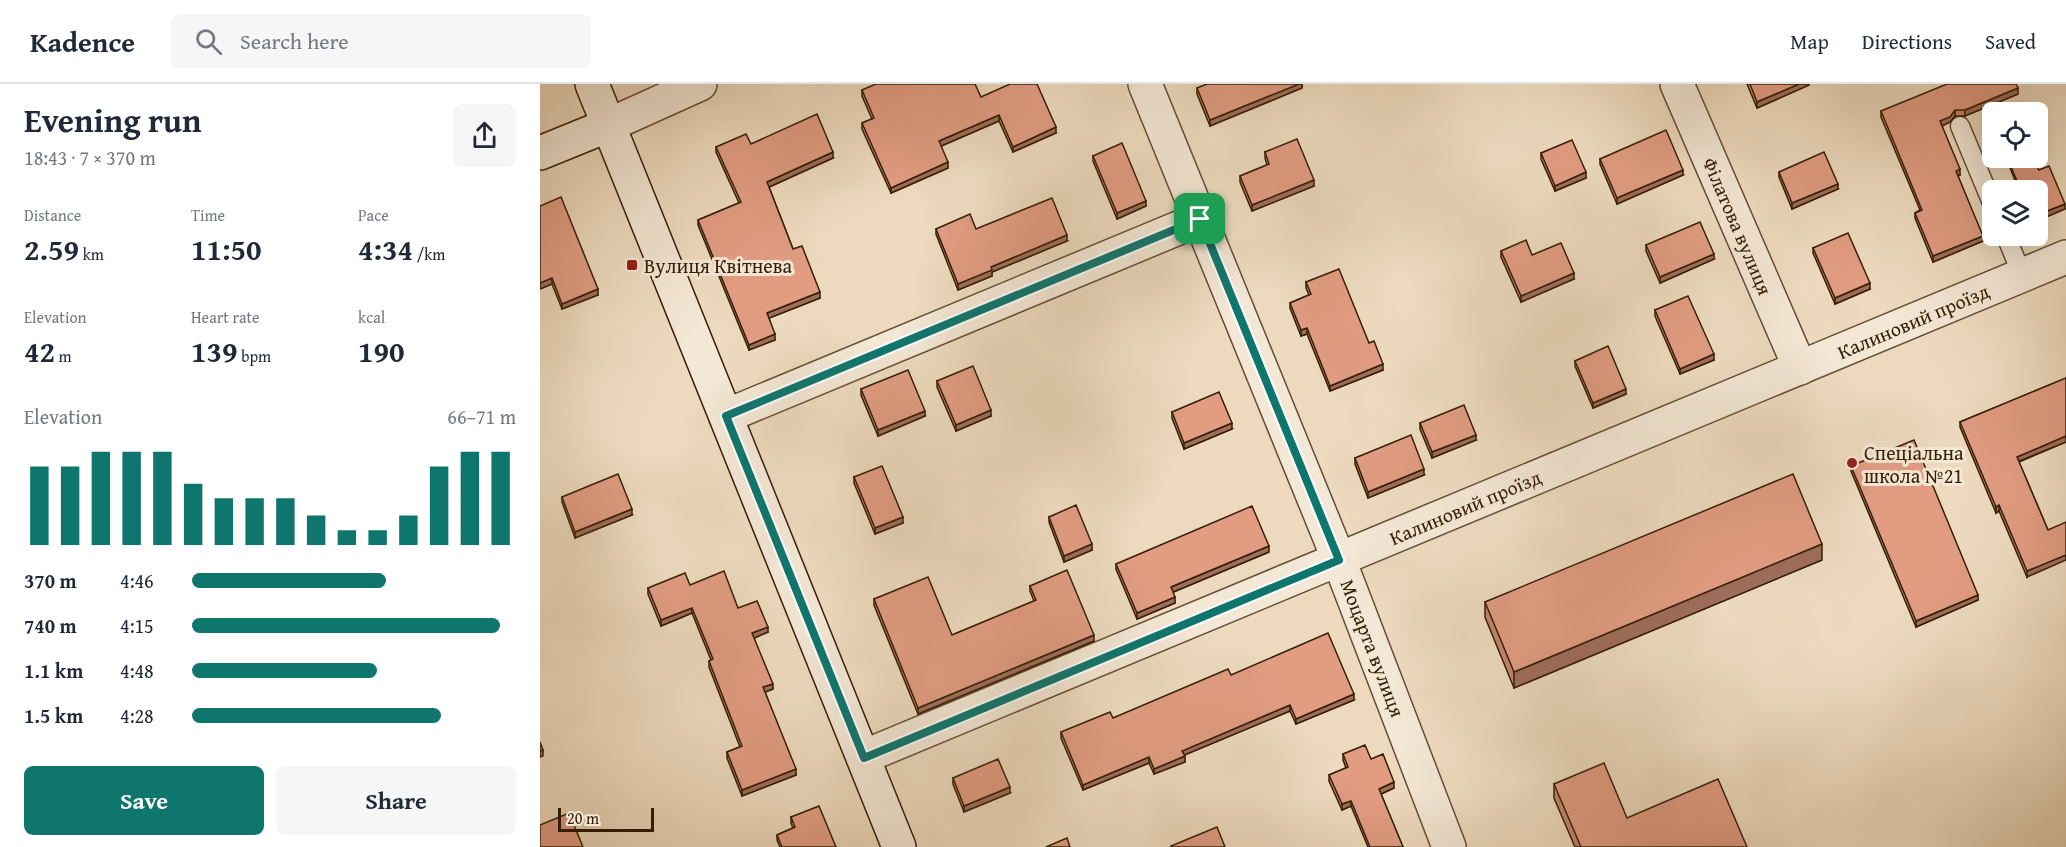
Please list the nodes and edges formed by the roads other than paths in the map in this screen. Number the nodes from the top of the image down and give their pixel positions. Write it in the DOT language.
graph roads {
  1 [pos="592,84"];
  2 [pos="700,84"];
  3 [pos="1144,84"];
  4 [pos="1677,84"];
  5 [pos="609,125"];
  6 [pos="1960,126"];
  7 [pos="540,153"];
  8 [pos="1982,180"];
  9 [pos="1200,219"];
  10 [pos="2010,246"];
  11 [pos="2066,257"];
  12 [pos="2022,275"];
  13 [pos="1800,368"];
  14 [pos="726,416"];
  15 [pos="1339,560"];
  16 [pos="864,758"];
  17 [pos="899,847"];
  18 [pos="1449,847"];
  1 -- 5 [label="street"];
  2 -- 5 [label="street"];
  3 -- 9 [label="street, Моцарта вулиця"];
  4 -- 13 [label="street, Філатова вулиця"];
  5 -- 7 [label="street"];
  5 -- 14 [label="street"];
  6 -- 8 [label="lane"];
  9 -- 14 [label="street"];
  9 -- 15 [label="street, Моцарта вулиця"];
  10 -- 12 [label="lane"];
  11 -- 12 [label="street, Калиновий проїзд"];
  12 -- 13 [label="street, Калиновий проїзд"];
  13 -- 15 [label="street, Калиновий проїзд"];
  14 -- 16 [label="street"];
  15 -- 16 [label="street, Калиновий проїзд"];
  15 -- 18 [label="street, Моцарта вулиця"];
  16 -- 17 [label="street"];
}
